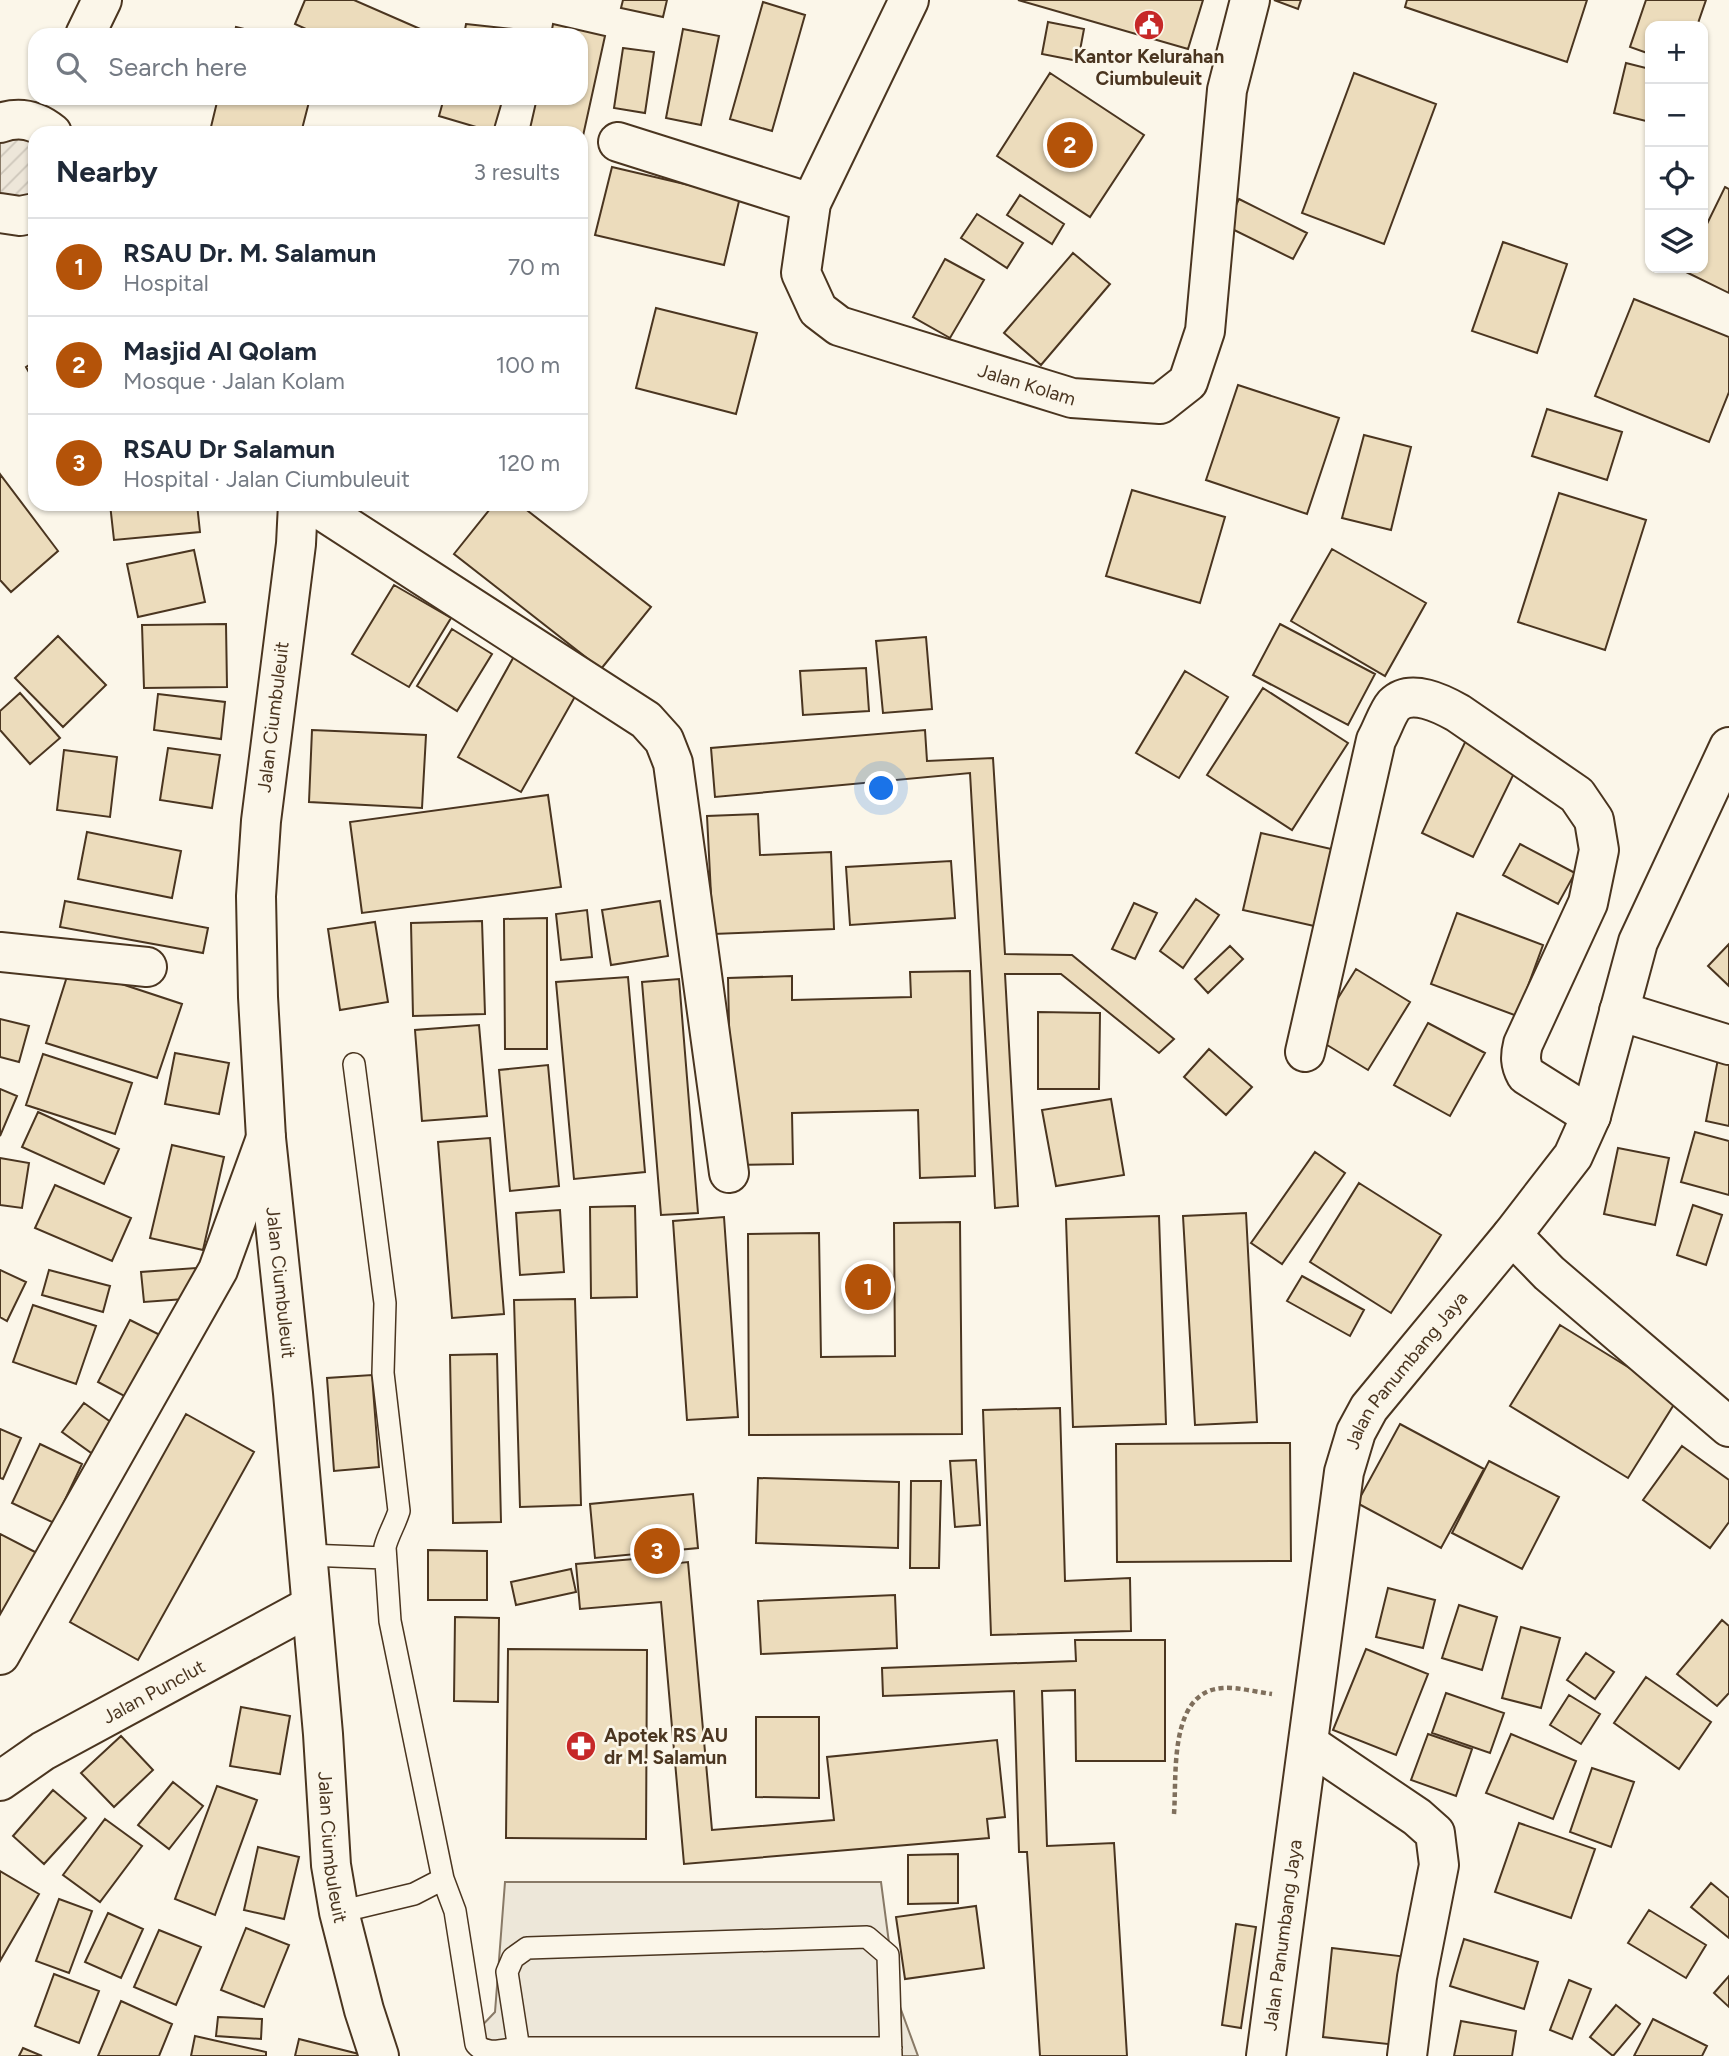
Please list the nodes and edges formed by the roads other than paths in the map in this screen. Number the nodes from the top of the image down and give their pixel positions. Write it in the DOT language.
graph roads {
  1 [pos="102,0"];
  2 [pos="909,0"];
  3 [pos="1250,0"];
  4 [pos="89,28"];
  5 [pos="51,119"];
  6 [pos="0,123"];
  7 [pos="618,142"];
  8 [pos="811,203"];
  9 [pos="0,213"];
  10 [pos="28,214"];
  11 [pos="298,511"];
  12 [pos="323,511"];
  13 [pos="1729,747"];
  14 [pos="0,952"];
  15 [pos="147,967"];
  16 [pos="1619,1011"];
  17 [pos="1729,1045"];
  18 [pos="1306,1052"];
  19 [pos="354,1064"];
  20 [pos="1591,1116"];
  21 [pos="267,1138"];
  22 [pos="729,1173"];
  23 [pos="1512,1235"];
  24 [pos="1729,1427"];
  25 [pos="307,1555"];
  26 [pos="385,1558"];
  27 [pos="311,1606"];
  28 [pos="0,1655"];
  29 [pos="1309,1744"];
  30 [pos="0,1782"];
  31 [pos="443,1879"];
  32 [pos="339,1912"];
  33 [pos="519,2052"];
  34 [pos="891,2052"];
  35 [pos="379,2056"];
  36 [pos="1266,2056"];
  37 [pos="1407,2056"];
  1 -- 4 [label="street"];
  2 -- 8 [label="street, Jalan Kolam"];
  3 -- 8 [label="street, Jalan Kolam"];
  5 -- 6 [label="street"];
  7 -- 8 [label="street"];
  9 -- 10 [label="street"];
  11 -- 21 [label="street, Jalan Ciumbuleuit"];
  12 -- 22 [label="street"];
  13 -- 16 [label="street, Jalan Panumbang Jaya"];
  14 -- 15 [label="street"];
  16 -- 17 [label="street"];
  16 -- 20 [label="street, Jalan Panumbang Jaya"];
  18 -- 20 [label="street"];
  19 -- 26 [label="lane"];
  20 -- 23 [label="street, Jalan Panumbang Jaya"];
  21 -- 25 [label="street, Jalan Ciumbuleuit"];
  21 -- 28 [label="street"];
  23 -- 24 [label="street"];
  23 -- 29 [label="street, Jalan Panumbang Jaya"];
  25 -- 26 [label="lane"];
  25 -- 27 [label="street, Jalan Ciumbuleuit"];
  26 -- 31 [label="lane"];
  27 -- 30 [label="street, Jalan Punclut"];
  27 -- 32 [label="street, Jalan Ciumbuleuit"];
  29 -- 36 [label="street, Jalan Panumbang Jaya"];
  29 -- 37 [label="street"];
  31 -- 32 [label="lane"];
  31 -- 33 [label="lane"];
  32 -- 35 [label="street, Jalan Ciumbuleuit"];
  33 -- 34 [label="lane"];
  33 -- 34 [label="lane"];
}
